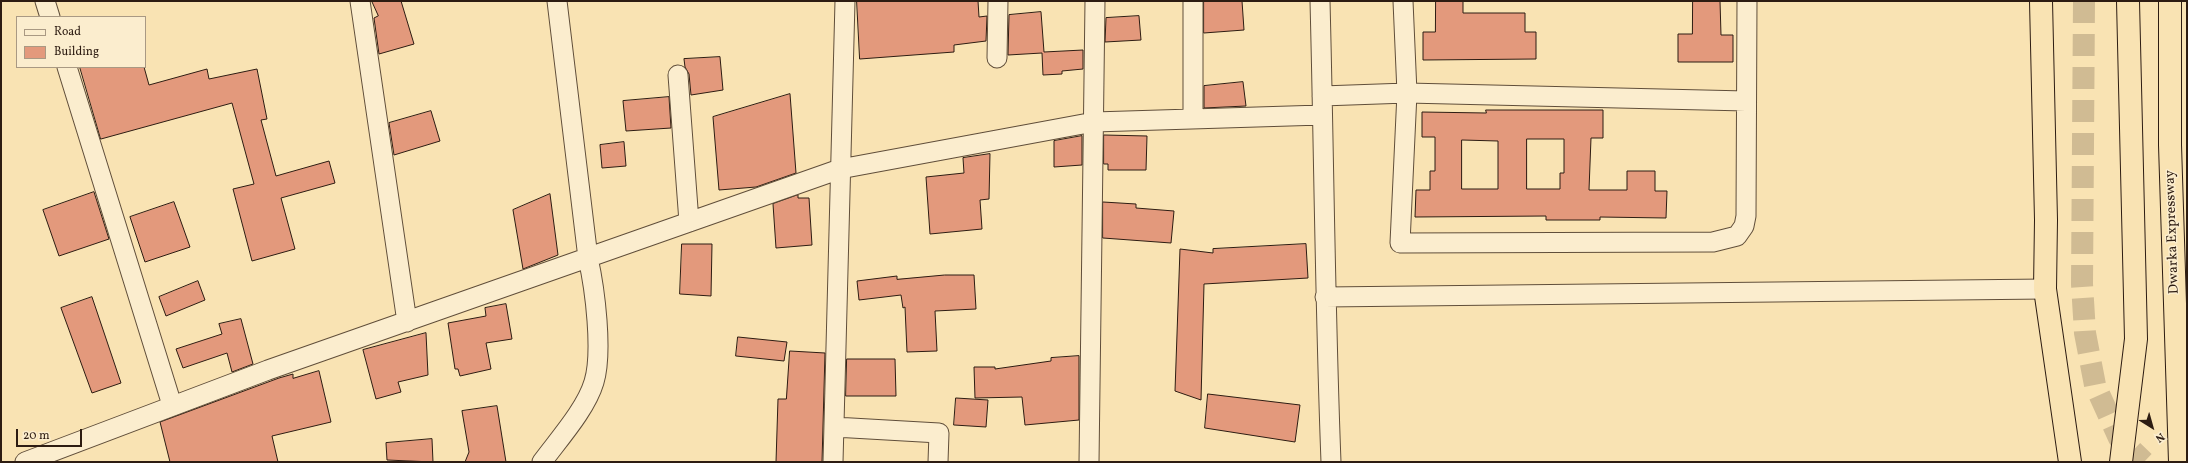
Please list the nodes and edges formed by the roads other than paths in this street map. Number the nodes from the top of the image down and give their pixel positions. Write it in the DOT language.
graph roads {
  1 [pos="45,1"];
  2 [pos="360,1"];
  3 [pos="557,1"];
  4 [pos="845,1"];
  5 [pos="998,1"];
  6 [pos="1095,1"];
  7 [pos="1193,1"];
  8 [pos="1320,1"];
  9 [pos="1403,1"];
  10 [pos="1747,1"];
  11 [pos="2041,1"];
  12 [pos="2128,1"];
  13 [pos="2170,1"];
  14 [pos="50,16"];
  15 [pos="997,58"];
  16 [pos="67,68"];
  17 [pos="678,75"];
  18 [pos="1407,93"];
  19 [pos="1322,96"];
  20 [pos="1746,101"];
  21 [pos="1322,115"];
  22 [pos="1193,119"];
  23 [pos="1094,122"];
  24 [pos="840,169"];
  25 [pos="690,222"];
  26 [pos="588,258"];
  27 [pos="2045,289"];
  28 [pos="1325,297"];
  29 [pos="407,322"];
  30 [pos="172,405"];
  31 [pos="834,427"];
  32 [pos="25,462"];
  33 [pos="542,462"];
  34 [pos="833,462"];
  35 [pos="938,462"];
  36 [pos="1089,462"];
  37 [pos="1331,462"];
  38 [pos="2070,462"];
  39 [pos="2121,462"];
  40 [pos="2180,462"];
  1 -- 14 [label="street"];
  2 -- 29 [label="street"];
  3 -- 26 [label="street"];
  4 -- 24 [label="street"];
  5 -- 15 [label="street"];
  6 -- 23 [label="street"];
  7 -- 22 [label="street"];
  8 -- 19 [label="street"];
  9 -- 18 [label="street"];
  10 -- 20 [label="street"];
  11 -- 27 [label="highway"];
  12 -- 39 [label="highway"];
  13 -- 40 [label="highway, Dwarka Expressway"];
  16 -- 30 [label="street"];
  17 -- 25 [label="street"];
  18 -- 19 [label="street"];
  18 -- 20 [label="street"];
  18 -- 20 [label="street"];
  19 -- 21 [label="street"];
  21 -- 22 [label="street"];
  21 -- 28 [label="street"];
  22 -- 23 [label="street"];
  23 -- 24 [label="street"];
  23 -- 36 [label="street"];
  24 -- 25 [label="street"];
  24 -- 31 [label="street"];
  25 -- 26 [label="street"];
  26 -- 29 [label="street"];
  26 -- 33 [label="street"];
  27 -- 28 [label="street"];
  27 -- 38 [label="highway"];
  28 -- 37 [label="street"];
  29 -- 30 [label="street"];
  30 -- 32 [label="street"];
  31 -- 34 [label="street"];
  31 -- 35 [label="street"];
}
